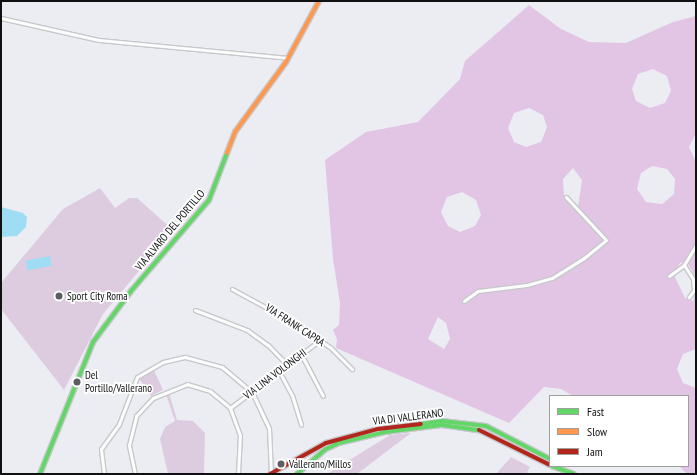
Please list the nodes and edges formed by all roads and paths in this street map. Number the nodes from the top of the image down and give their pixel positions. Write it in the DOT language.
graph roads {
  1 [pos="319,1"];
  2 [pos="1,18"];
  3 [pos="288,58"];
  4 [pos="566,197"];
  5 [pos="696,245"];
  6 [pos="684,265"];
  7 [pos="669,276"];
  8 [pos="232,289"];
  9 [pos="689,297"];
  10 [pos="464,301"];
  11 [pos="195,310"];
  12 [pos="320,340"];
  13 [pos="301,354"];
  14 [pos="287,365"];
  15 [pos="352,369"];
  16 [pos="279,371"];
  17 [pos="252,392"];
  18 [pos="323,396"];
  19 [pos="230,408"];
  20 [pos="301,425"];
  21 [pos="549,458"];
  22 [pos="296,459"];
  23 [pos="549,465"];
  24 [pos="554,467"];
  25 [pos="564,467"];
  26 [pos="302,471"];
  27 [pos="40,474"];
  28 [pos="104,474"];
  29 [pos="135,474"];
  30 [pos="238,474"];
  31 [pos="271,474"];
  32 [pos="297,474"];
  33 [pos="574,474"];
  1 -- 3 [label="street, VIA ALVARO DEL PORTILLO"];
  2 -- 3 [label="street"];
  3 -- 27 [label="street, VIA ALVARO DEL PORTILLO"];
  4 -- 10 [label="street"];
  5 -- 6 [label="street"];
  6 -- 7 [label="street"];
  6 -- 9 [label="street"];
  8 -- 12 [label="street, VIA FRANK CAPRA"];
  11 -- 14 [label="street"];
  12 -- 13 [label="street, VIA LINA VOLONGHI"];
  12 -- 15 [label="street, VIA FRANK CAPRA"];
  13 -- 14 [label="street, VIA LINA VOLONGHI"];
  13 -- 18 [label="street"];
  14 -- 16 [label="street, VIA LINA VOLONGHI"];
  16 -- 17 [label="street, VIA LINA VOLONGHI"];
  16 -- 20 [label="street"];
  17 -- 19 [label="street, VIA LINA VOLONGHI"];
  17 -- 28 [label="street"];
  17 -- 31 [label="street"];
  19 -- 29 [label="street"];
  19 -- 30 [label="street"];
  21 -- 22 [label="street, VIA DI VALLERANO"];
  22 -- 26 [label="street"];
  22 -- 31 [label="street, VIA DI VALLERANO"];
  23 -- 26 [label="street, VIA DI VALLERANO"];
  24 -- 33 [label="street, VIA DI VALLERANO"];
  25 -- 33 [label="street, VIA DI VALLERANO"];
  26 -- 32 [label="street, VIA DI VALLERANO"];
}
